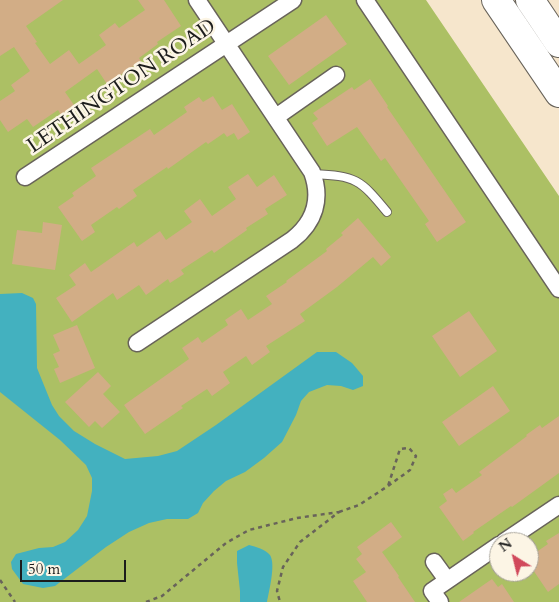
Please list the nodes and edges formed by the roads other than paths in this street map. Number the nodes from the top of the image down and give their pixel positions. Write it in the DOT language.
graph roads {
  1 [pos="197,0"];
  2 [pos="293,0"];
  3 [pos="365,0"];
  4 [pos="496,0"];
  5 [pos="530,0"];
  6 [pos="559,43"];
  7 [pos="227,44"];
  8 [pos="336,75"];
  9 [pos="559,92"];
  10 [pos="276,118"];
  11 [pos="313,174"];
  12 [pos="25,177"];
  13 [pos="387,212"];
  14 [pos="559,289"];
  15 [pos="137,343"];
  16 [pos="559,505"];
  17 [pos="519,532"];
  18 [pos="489,552"];
  19 [pos="434,562"];
  20 [pos="447,580"];
  21 [pos="440,602"];
  1 -- 7 [label="street"];
  2 -- 7 [label="street, LETHINGTON ROAD"];
  3 -- 14 [label="street"];
  4 -- 9 [label="highway"];
  5 -- 6 [label="highway"];
  7 -- 10 [label="street"];
  7 -- 12 [label="street, LETHINGTON ROAD"];
  8 -- 10 [label="street"];
  10 -- 11 [label="street"];
  11 -- 13 [label="lane"];
  11 -- 15 [label="street"];
  16 -- 17 [label="street"];
  18 -- 20 [label="street"];
  19 -- 20 [label="street"];
  20 -- 21 [label="street"];
}
